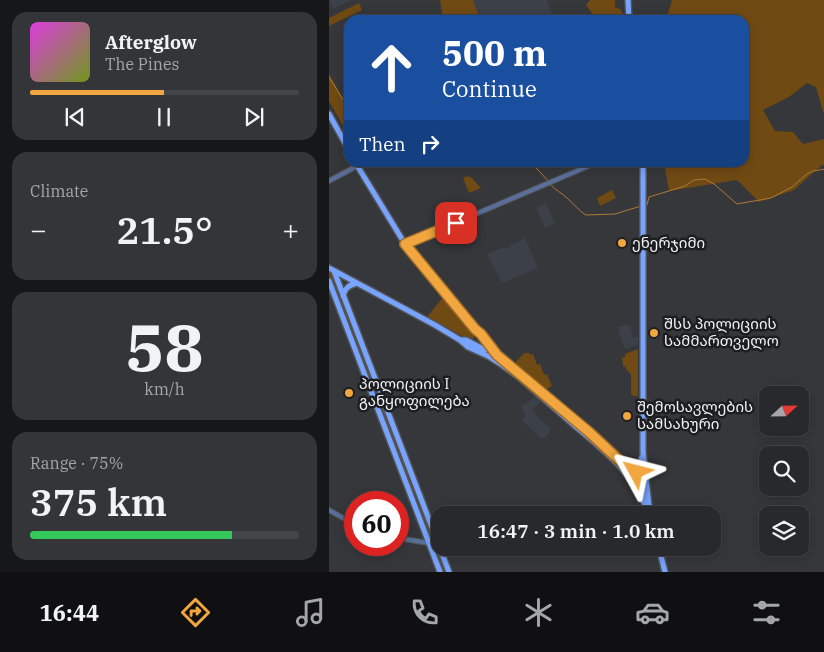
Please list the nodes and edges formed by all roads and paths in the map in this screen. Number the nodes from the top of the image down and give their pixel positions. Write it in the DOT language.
graph roads {
  1 [pos="628,0"];
  2 [pos="629,15"];
  3 [pos="329,114"];
  4 [pos="344,141"];
  5 [pos="352,167"];
  6 [pos="359,167"];
  7 [pos="586,167"];
  8 [pos="643,167"];
  9 [pos="329,180"];
  10 [pos="405,244"];
  11 [pos="332,269"];
  12 [pos="329,281"];
  13 [pos="357,283"];
  14 [pos="343,296"];
  15 [pos="355,326"];
  16 [pos="347,328"];
  17 [pos="477,331"];
  18 [pos="460,340"];
  19 [pos="472,343"];
  20 [pos="489,352"];
  21 [pos="368,361"];
  22 [pos="360,365"];
  23 [pos="643,452"];
  24 [pos="645,468"];
  25 [pos="634,474"];
  26 [pos="638,479"];
  27 [pos="631,480"];
  28 [pos="419,493"];
  29 [pos="411,496"];
  30 [pos="423,504"];
  31 [pos="646,506"];
  32 [pos="649,506"];
  33 [pos="415,509"];
  34 [pos="329,510"];
  35 [pos="344,519"];
  36 [pos="409,540"];
  37 [pos="428,543"];
  38 [pos="660,556"];
  39 [pos="440,572"];
  40 [pos="449,572"];
  41 [pos="664,572"];
  1 -- 2 [label="main road"];
  3 -- 4 [label="main road"];
  5 -- 9 [label="street"];
  6 -- 10 [label="main road"];
  7 -- 10 [label="street"];
  8 -- 23 [label="main road"];
  10 -- 17 [label="main road"];
  11 -- 13 [label="main road"];
  11 -- 14 [label="main road"];
  12 -- 16 [label="main road"];
  13 -- 14 [label="main road"];
  13 -- 18 [label="main road"];
  14 -- 15 [label="main road"];
  15 -- 16 [label="main road"];
  15 -- 21 [label="main road"];
  16 -- 22 [label="main road"];
  17 -- 19 [label="main road"];
  17 -- 20 [label="main road"];
  18 -- 19 [label="main road"];
  18 -- 20 [label="main road"];
  19 -- 20 [label="main road"];
  20 -- 25 [label="main road"];
  20 -- 27 [label="main road"];
  21 -- 22 [label="main road"];
  21 -- 28 [label="main road"];
  22 -- 29 [label="main road"];
  23 -- 24 [label="main road"];
  23 -- 25 [label="main road"];
  24 -- 26 [label="main road"];
  24 -- 32 [label="main road"];
  25 -- 26 [label="main road"];
  25 -- 27 [label="main road"];
  26 -- 27 [label="main road"];
  26 -- 32 [label="main road"];
  27 -- 31 [label="main road"];
  28 -- 29 [label="main road"];
  28 -- 30 [label="main road"];
  29 -- 33 [label="main road"];
  30 -- 33 [label="main road"];
  30 -- 40 [label="main road"];
  33 -- 37 [label="main road"];
  34 -- 35 [label="street"];
  36 -- 37 [label="street"];
  37 -- 39 [label="main road"];
  38 -- 41 [label="main road"];
}
